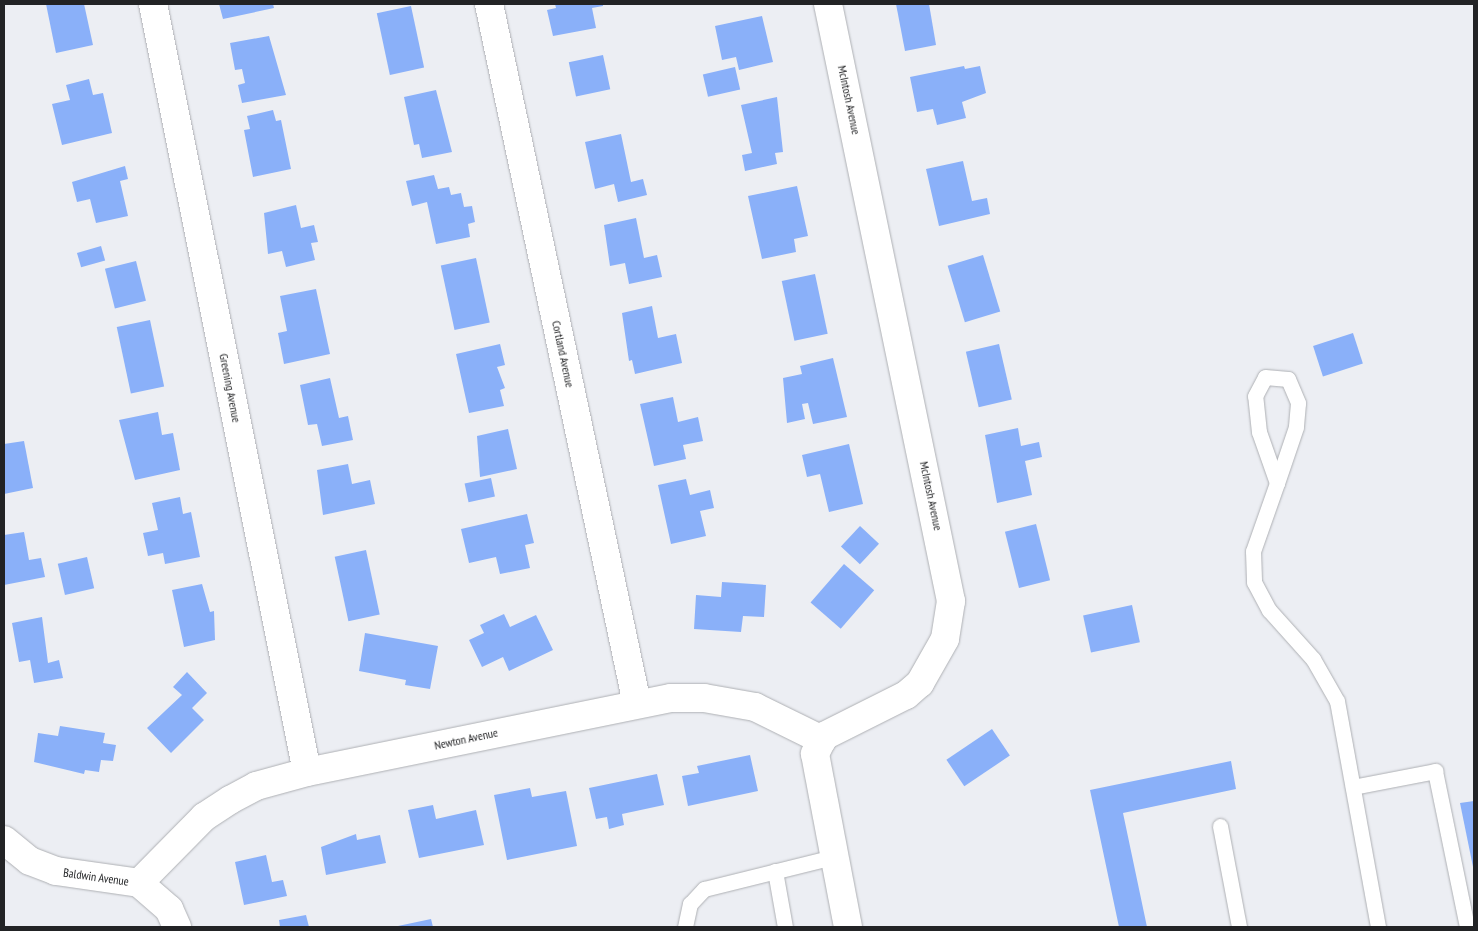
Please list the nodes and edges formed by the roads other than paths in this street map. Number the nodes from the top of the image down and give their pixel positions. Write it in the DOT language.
graph roads {
  1 [pos="153,4"];
  2 [pos="489,4"];
  3 [pos="828,4"];
  4 [pos="1277,483"];
  5 [pos="637,704"];
  6 [pos="822,740"];
  7 [pos="307,772"];
  8 [pos="1353,787"];
  9 [pos="1220,826"];
  10 [pos="4,840"];
  11 [pos="833,857"];
  12 [pos="775,871"];
  13 [pos="139,883"];
  14 [pos="176,927"];
  15 [pos="685,927"];
  16 [pos="786,927"];
  17 [pos="848,927"];
  18 [pos="1239,927"];
  19 [pos="1378,927"];
  20 [pos="1467,927"];
  1 -- 7 [label="street, Greening Avenue"];
  2 -- 5 [label="street, Cortland Avenue"];
  3 -- 6 [label="street, McIntosh Avenue"];
  4 -- 4 [label="lane"];
  4 -- 8 [label="lane"];
  5 -- 6 [label="street, Newton Avenue"];
  5 -- 7 [label="street, Newton Avenue"];
  6 -- 11 [label="street"];
  7 -- 13 [label="street, Newton Avenue"];
  8 -- 19 [label="lane"];
  8 -- 20 [label="lane"];
  9 -- 18 [label="lane"];
  10 -- 13 [label="street, Baldwin Avenue"];
  11 -- 12 [label="lane"];
  11 -- 17 [label="street"];
  12 -- 15 [label="lane"];
  12 -- 16 [label="lane"];
  13 -- 14 [label="street, Baldwin Avenue"];
}
